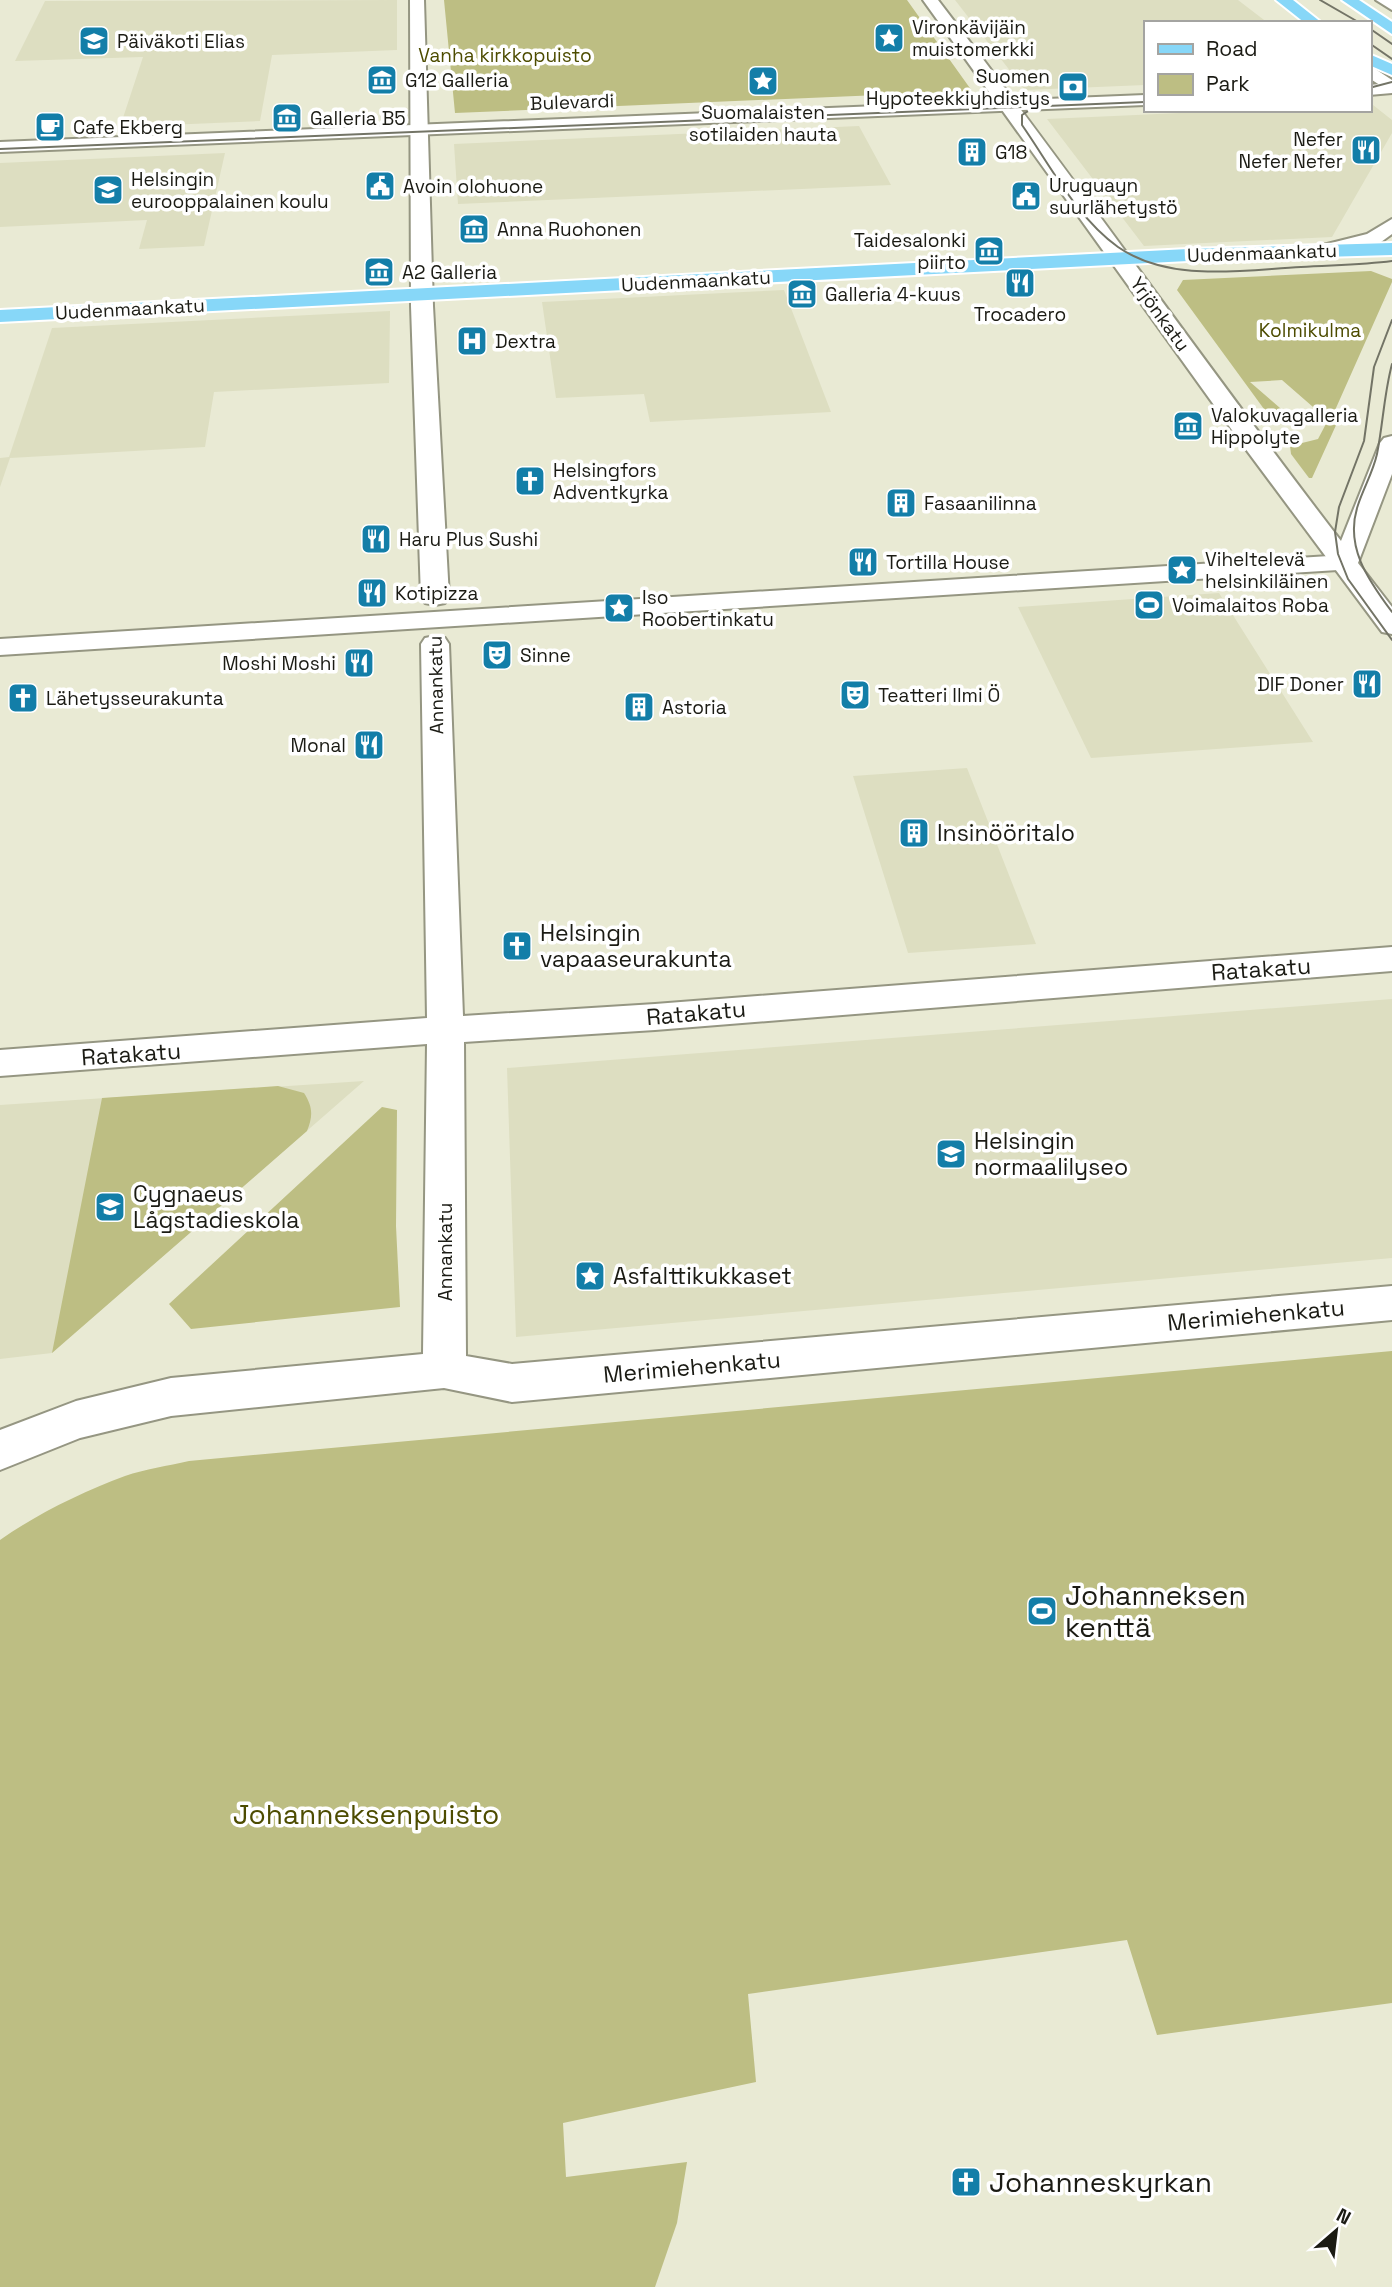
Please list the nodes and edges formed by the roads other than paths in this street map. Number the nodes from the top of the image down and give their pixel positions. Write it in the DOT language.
graph roads {
  1 [pos="417,0"];
  2 [pos="930,0"];
  3 [pos="1283,0"];
  4 [pos="1349,0"];
  5 [pos="1383,0"];
  6 [pos="1392,6"];
  7 [pos="1312,21"];
  8 [pos="1392,29"];
  9 [pos="1371,60"];
  10 [pos="1392,70"];
  11 [pos="1371,72"];
  12 [pos="1392,88"];
  13 [pos="1371,90"];
  14 [pos="1144,100"];
  15 [pos="1009,105"];
  16 [pos="421,130"];
  17 [pos="0,147"];
  18 [pos="1392,225"];
  19 [pos="1392,248"];
  20 [pos="1330,249"];
  21 [pos="1121,261"];
  22 [pos="422,295"];
  23 [pos="0,316"];
  24 [pos="1392,443"];
  25 [pos="1350,570"];
  26 [pos="1392,585"];
  27 [pos="525,613"];
  28 [pos="435,619"];
  29 [pos="1392,626"];
  30 [pos="529,640"];
  31 [pos="0,647"];
  32 [pos="1392,959"];
  33 [pos="445,1031"];
  34 [pos="0,1063"];
  35 [pos="1392,1303"];
  36 [pos="444,1370"];
  37 [pos="0,1450"];
  1 -- 16 [label="street, Annankatu"];
  2 -- 15 [label="street, Yrjönkatu"];
  3 -- 7 [label="main road"];
  4 -- 8 [label="main road"];
  5 -- 6 [label="street"];
  9 -- 10 [label="main road"];
  11 -- 12 [label="street"];
  12 -- 13 [label="street"];
  14 -- 15 [label="street, Bulevardi"];
  15 -- 16 [label="street, Bulevardi"];
  15 -- 21 [label="street, Yrjönkatu"];
  16 -- 17 [label="street, Bulevardi"];
  16 -- 22 [label="street, Annankatu"];
  18 -- 20 [label="street"];
  19 -- 20 [label="main road, Uudenmaankatu"];
  20 -- 21 [label="main road, Uudenmaankatu"];
  21 -- 22 [label="main road, Uudenmaankatu"];
  21 -- 25 [label="street, Yrjönkatu"];
  22 -- 23 [label="main road, Uudenmaankatu"];
  22 -- 28 [label="street, Annankatu"];
  24 -- 25 [label="street"];
  25 -- 26 [label="street"];
  25 -- 27 [label="street"];
  25 -- 29 [label="street, Yrjönkatu"];
  27 -- 28 [label="street"];
  27 -- 30 [label="street"];
  28 -- 31 [label="street"];
  28 -- 33 [label="street, Annankatu"];
  32 -- 33 [label="street, Ratakatu"];
  33 -- 34 [label="street, Ratakatu"];
  33 -- 36 [label="street, Annankatu"];
  35 -- 36 [label="street, Merimiehenkatu"];
  36 -- 37 [label="street, Merimiehenkatu"];
}
